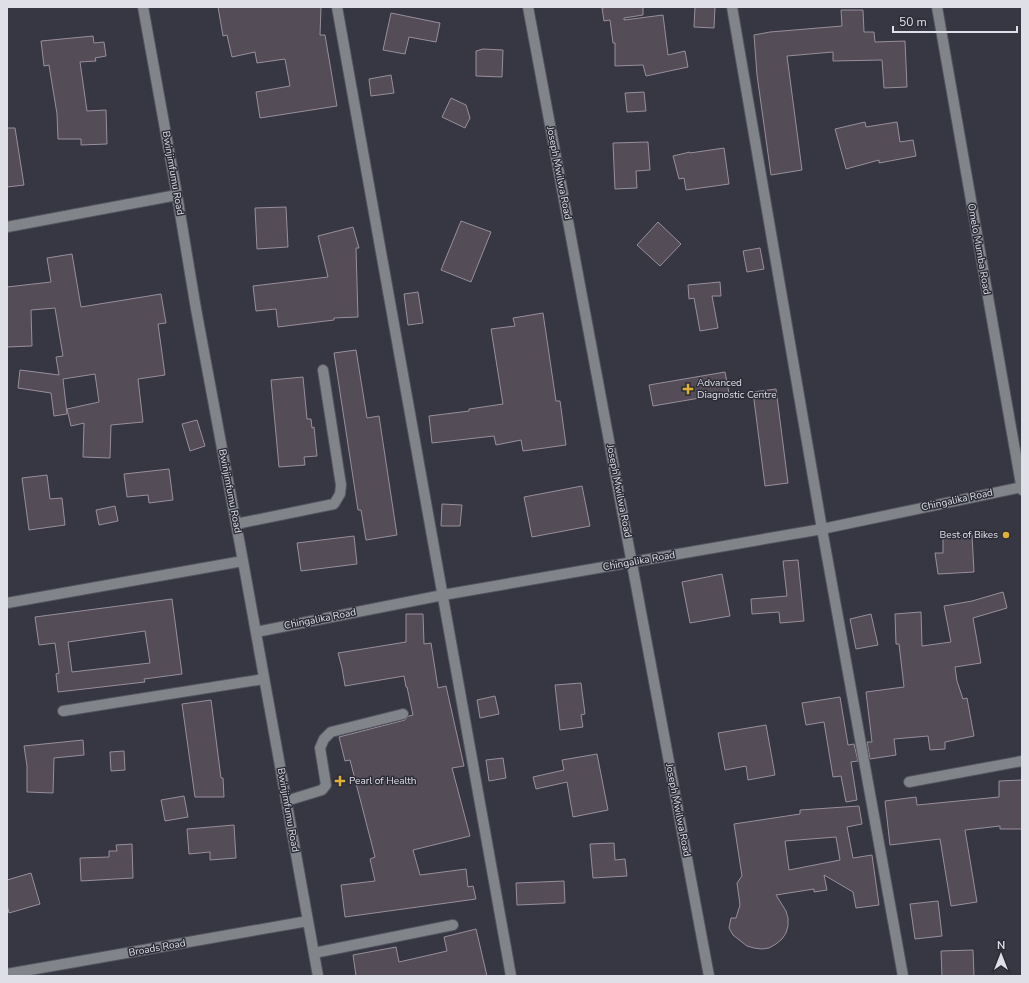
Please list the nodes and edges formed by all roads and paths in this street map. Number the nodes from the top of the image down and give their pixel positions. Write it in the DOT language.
graph roads {
  1 [pos="143,7"];
  2 [pos="337,7"];
  3 [pos="528,7"];
  4 [pos="732,7"];
  5 [pos="937,7"];
  6 [pos="177,195"];
  7 [pos="7,227"];
  8 [pos="323,370"];
  9 [pos="1022,488"];
  10 [pos="236,524"];
  11 [pos="822,529"];
  12 [pos="243,561"];
  13 [pos="632,563"];
  14 [pos="443,594"];
  15 [pos="7,602"];
  16 [pos="256,632"];
  17 [pos="264,679"];
  18 [pos="63,711"];
  19 [pos="403,714"];
  20 [pos="1022,761"];
  21 [pos="909,782"];
  22 [pos="286,801"];
  23 [pos="308,921"];
  24 [pos="453,925"];
  25 [pos="314,953"];
  26 [pos="7,974"];
  27 [pos="318,976"];
  28 [pos="511,976"];
  29 [pos="710,976"];
  30 [pos="903,976"];
  1 -- 6 [label="street, Bwinjimfumu Road"];
  2 -- 14 [label="street"];
  3 -- 13 [label="street, Joseph Mwilwa Road"];
  4 -- 11 [label="street"];
  5 -- 9 [label="street, Omelo Mumba Road"];
  6 -- 7 [label="street"];
  6 -- 10 [label="street, Bwinjimfumu Road"];
  8 -- 10 [label="street"];
  9 -- 11 [label="street, Chingalika Road"];
  10 -- 12 [label="street, Bwinjimfumu Road"];
  11 -- 13 [label="street, Chingalika Road"];
  11 -- 30 [label="street"];
  12 -- 15 [label="street"];
  12 -- 16 [label="street, Bwinjimfumu Road"];
  13 -- 14 [label="street, Chingalika Road"];
  13 -- 29 [label="street, Joseph Mwilwa Road"];
  14 -- 16 [label="street, Chingalika Road"];
  14 -- 28 [label="street"];
  16 -- 17 [label="street, Bwinjimfumu Road"];
  17 -- 18 [label="street"];
  17 -- 22 [label="street, Bwinjimfumu Road"];
  19 -- 22 [label="street"];
  20 -- 21 [label="street"];
  22 -- 23 [label="street, Bwinjimfumu Road"];
  23 -- 25 [label="street, Bwinjimfumu Road"];
  23 -- 26 [label="street, Broads Road"];
  24 -- 25 [label="street"];
  25 -- 27 [label="street, Bwinjimfumu Road"];
}
